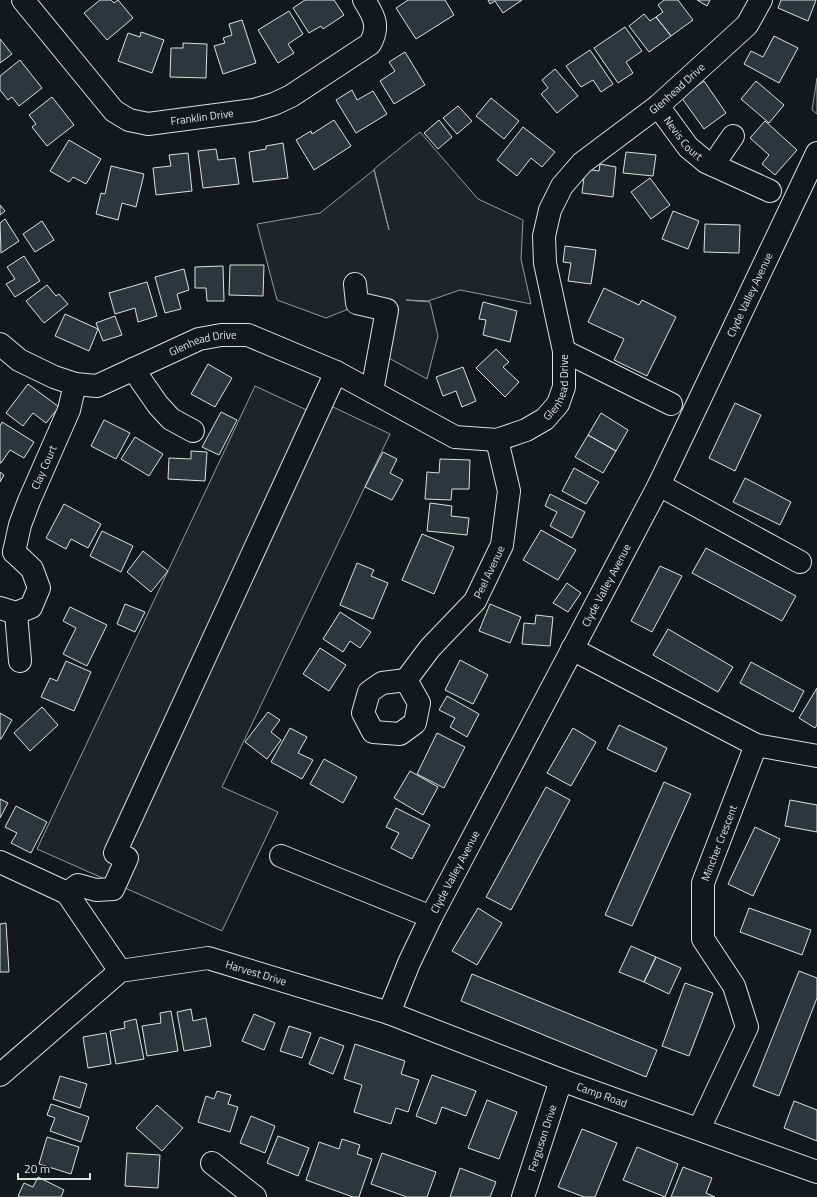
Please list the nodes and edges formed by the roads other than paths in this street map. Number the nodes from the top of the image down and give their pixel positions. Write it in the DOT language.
graph roads {
  1 [pos="23,0"];
  2 [pos="364,0"];
  3 [pos="761,0"];
  4 [pos="658,106"];
  5 [pos="733,136"];
  6 [pos="817,153"];
  7 [pos="713,165"];
  8 [pos="770,191"];
  9 [pos="354,284"];
  10 [pos="0,344"];
  11 [pos="564,352"];
  12 [pos="133,369"];
  13 [pos="336,372"];
  14 [pos="75,384"];
  15 [pos="372,391"];
  16 [pos="671,404"];
  17 [pos="193,431"];
  18 [pos="497,440"];
  19 [pos="659,485"];
  20 [pos="7,556"];
  21 [pos="800,562"];
  22 [pos="8,610"];
  23 [pos="572,649"];
  24 [pos="20,661"];
  25 [pos="406,680"];
  26 [pos="756,745"];
  27 [pos="817,756"];
  28 [pos="281,856"];
  29 [pos="0,862"];
  30 [pos="67,893"];
  31 [pos="431,917"];
  32 [pos="120,971"];
  33 [pos="389,1013"];
  34 [pos="0,1075"];
  35 [pos="561,1080"];
  36 [pos="698,1129"];
  37 [pos="212,1163"];
  38 [pos="817,1172"];
  39 [pos="249,1195"];
  40 [pos="523,1197"];
  1 -- 2 [label="street, Franklin Drive"];
  3 -- 4 [label="street, Glenhead Drive"];
  4 -- 7 [label="street, Nevis Court"];
  4 -- 11 [label="street, Glenhead Drive"];
  5 -- 7 [label="street, Nevis Court"];
  6 -- 19 [label="street, Clyde Valley Avenue"];
  7 -- 8 [label="street, Nevis Court"];
  9 -- 15 [label="street"];
  10 -- 14 [label="street, Glenhead Drive"];
  11 -- 16 [label="street"];
  11 -- 18 [label="street, Glenhead Drive"];
  12 -- 13 [label="street, Glenhead Drive"];
  12 -- 14 [label="street, Glenhead Drive"];
  12 -- 17 [label="street"];
  13 -- 15 [label="street, Glenhead Drive"];
  13 -- 30 [label="street"];
  14 -- 20 [label="street, Clay Court"];
  15 -- 18 [label="street, Glenhead Drive"];
  18 -- 25 [label="street, Peel Avenue"];
  19 -- 21 [label="street"];
  19 -- 23 [label="street, Clyde Valley Avenue"];
  20 -- 22 [label="street, Clay Court"];
  22 -- 24 [label="street"];
  23 -- 26 [label="street"];
  23 -- 31 [label="street, Clyde Valley Avenue"];
  26 -- 27 [label="street"];
  26 -- 36 [label="street, Mincher Crescent"];
  28 -- 31 [label="street"];
  29 -- 30 [label="street"];
  30 -- 32 [label="street"];
  31 -- 33 [label="street, Clyde Valley Avenue"];
  32 -- 33 [label="street, Harvest Drive"];
  32 -- 34 [label="street"];
  33 -- 35 [label="street, Camp Road"];
  35 -- 36 [label="street, Camp Road"];
  35 -- 40 [label="street, Ferguson Drive"];
  36 -- 38 [label="street, Camp Road"];
  37 -- 39 [label="street"];
}
